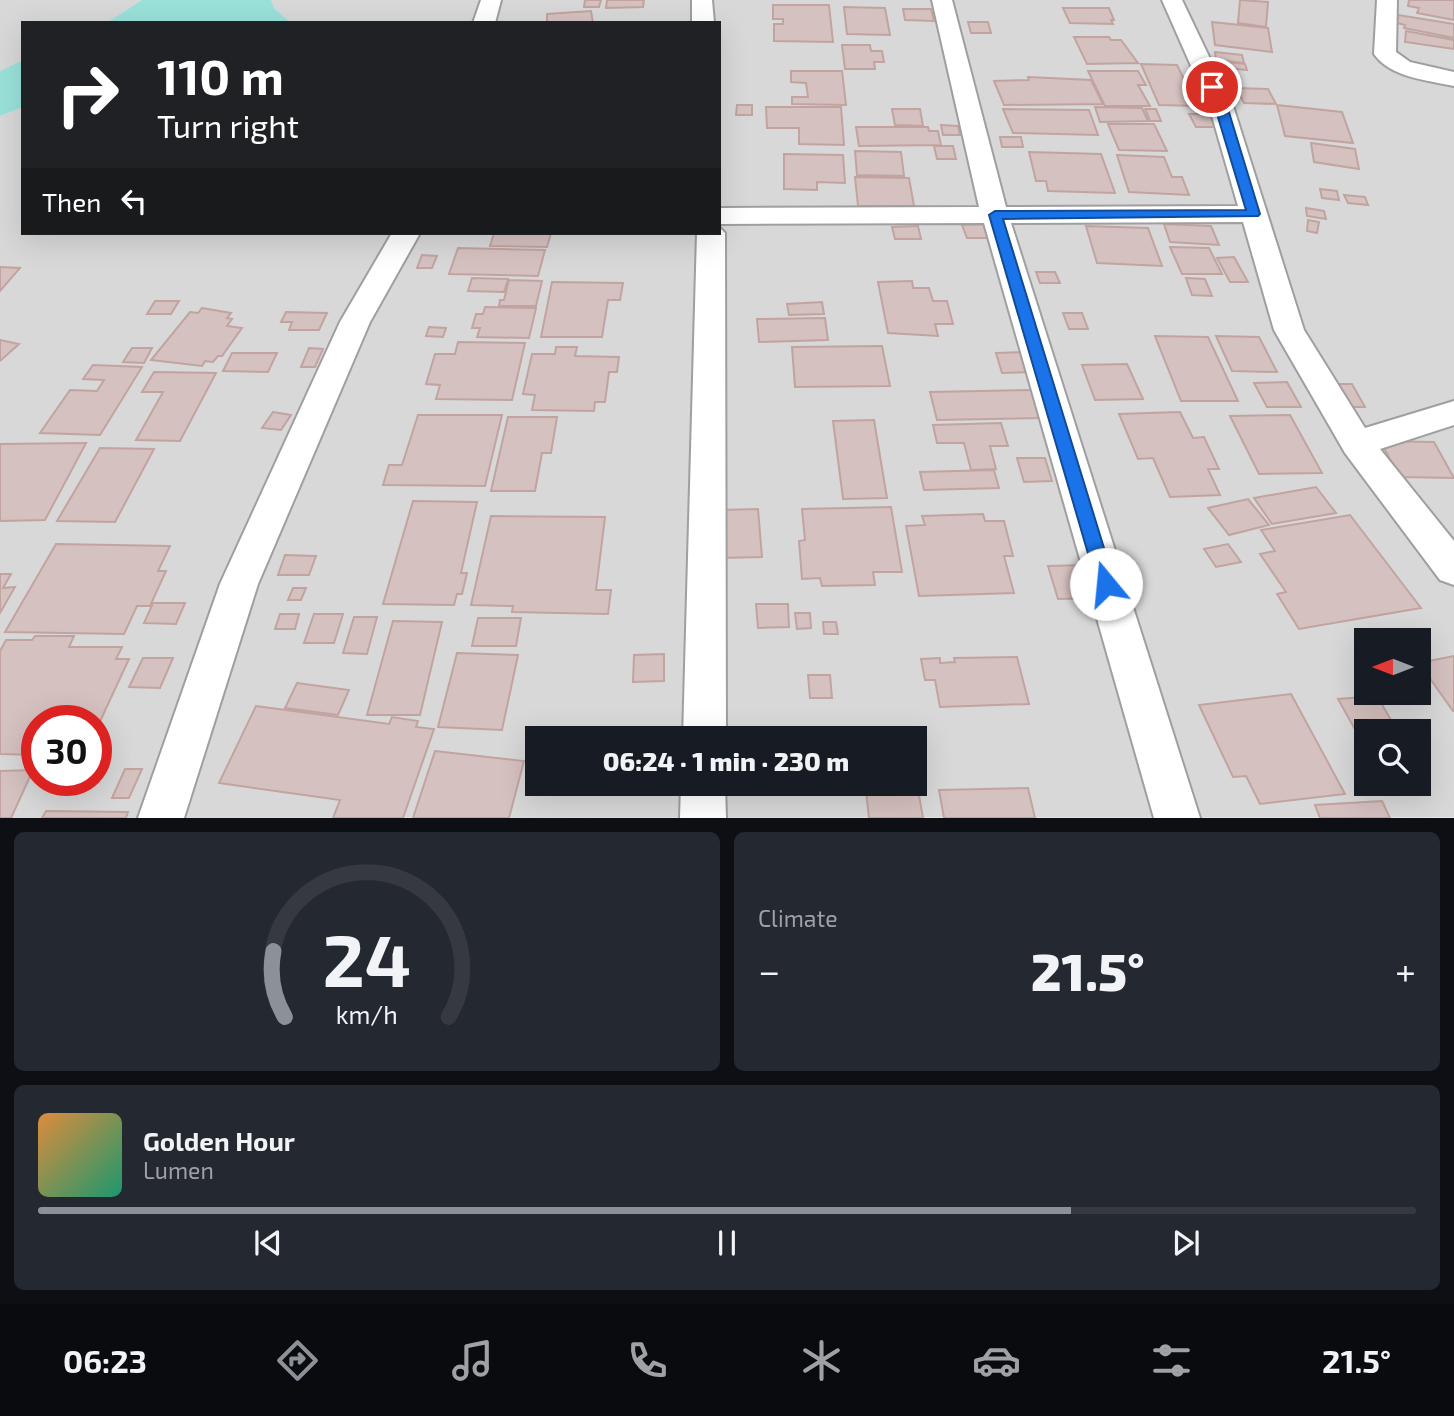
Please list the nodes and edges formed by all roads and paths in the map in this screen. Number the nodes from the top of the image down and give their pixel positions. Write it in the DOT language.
graph roads {
  1 [pos="491,0"];
  2 [pos="702,0"];
  3 [pos="942,0"];
  4 [pos="1172,0"];
  5 [pos="1387,0"];
  6 [pos="485,21"];
  7 [pos="703,21"];
  8 [pos="1454,79"];
  9 [pos="1254,214"];
  10 [pos="995,215"];
  11 [pos="721,216"];
  12 [pos="405,235"];
  13 [pos="711,235"];
  14 [pos="1454,413"];
  15 [pos="1357,444"];
  16 [pos="1454,569"];
  17 [pos="704,726"];
  18 [pos="703,796"];
  19 [pos="161,817"];
  20 [pos="703,817"];
  21 [pos="1177,817"];
  1 -- 6 [label="street"];
  2 -- 7 [label="street"];
  3 -- 10 [label="street"];
  4 -- 9 [label="street"];
  5 -- 8 [label="street"];
  9 -- 10 [label="street"];
  9 -- 15 [label="street"];
  10 -- 11 [label="street"];
  10 -- 21 [label="street"];
  12 -- 19 [label="street"];
  13 -- 17 [label="street"];
  14 -- 15 [label="street"];
  15 -- 16 [label="street"];
  18 -- 20 [label="street"];
}
